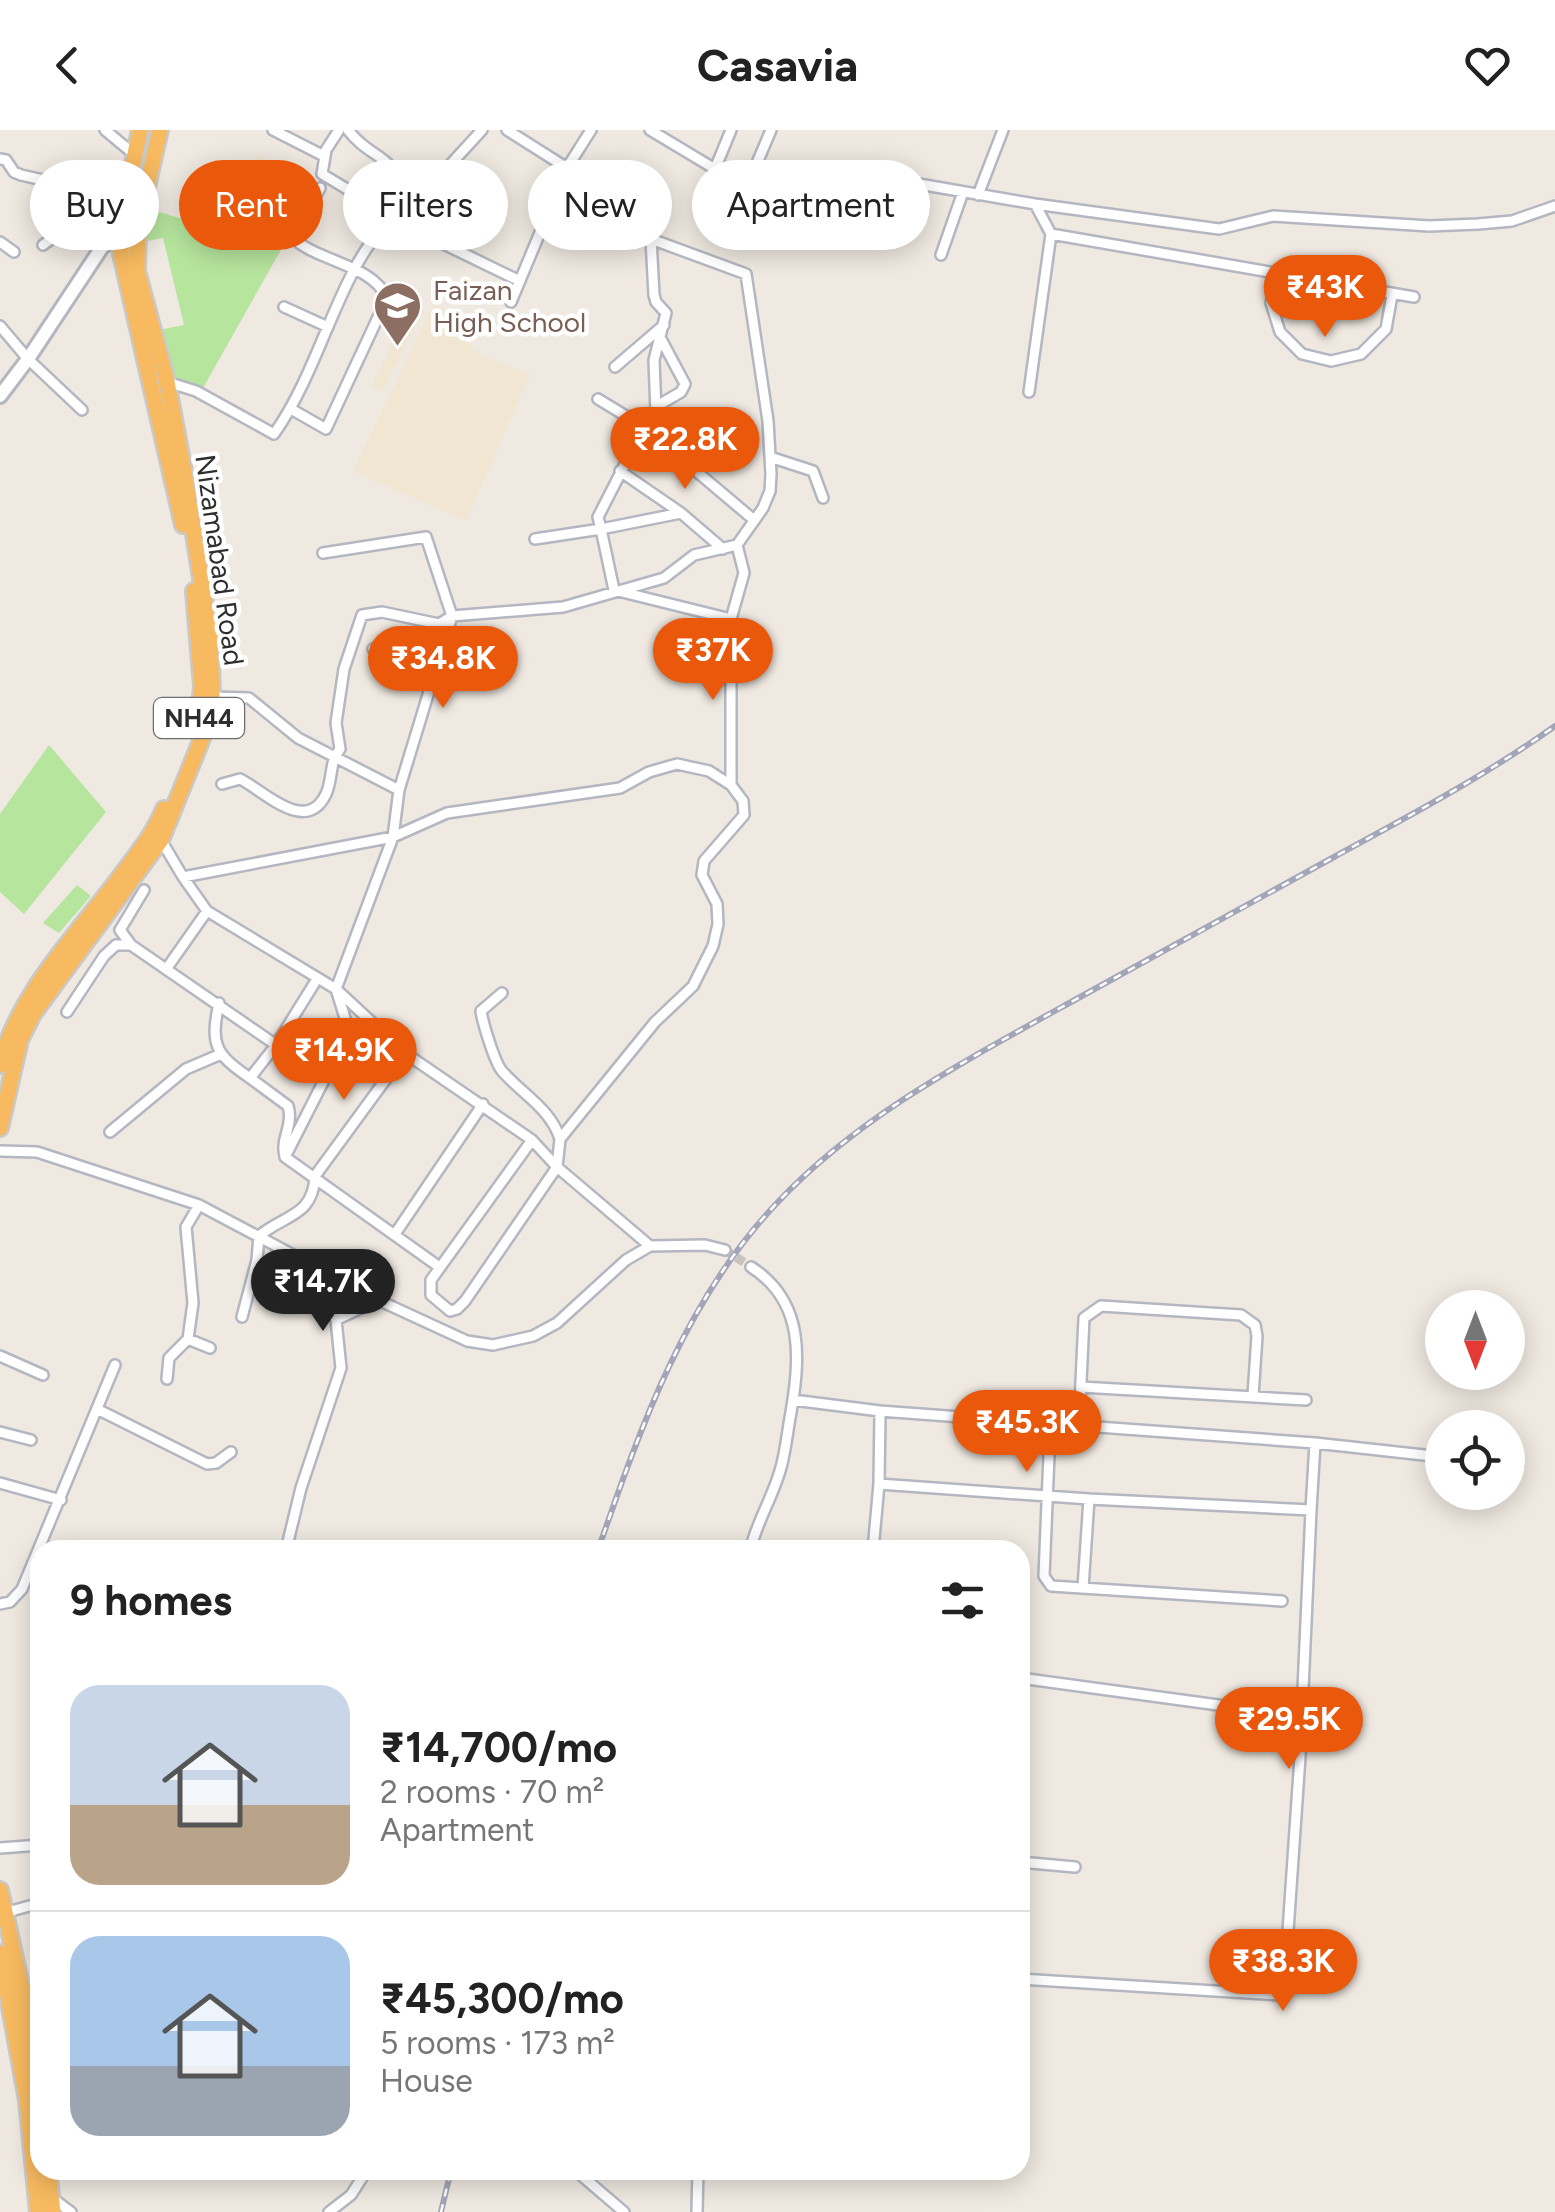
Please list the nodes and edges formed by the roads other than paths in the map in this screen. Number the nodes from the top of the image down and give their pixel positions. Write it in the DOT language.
graph roads {
  1 [pos="105,130"];
  2 [pos="140,130"];
  3 [pos="160,130"];
  4 [pos="273,130"];
  5 [pos="339,130"];
  6 [pos="348,130"];
  7 [pos="482,130"];
  8 [pos="507,130"];
  9 [pos="590,130"];
  10 [pos="650,130"];
  11 [pos="730,130"];
  12 [pos="772,130"];
  13 [pos="1003,130"];
  14 [pos="135,155"];
  15 [pos="324,156"];
  16 [pos="0,158"];
  17 [pos="134,160"];
  18 [pos="387,160"];
  19 [pos="454,160"];
  20 [pos="554,160"];
  21 [pos="572,160"];
  22 [pos="701,160"];
  23 [pos="717,160"];
  24 [pos="758,160"];
  25 [pos="30,178"];
  26 [pos="343,187"];
  27 [pos="930,187"];
  28 [pos="963,192"];
  29 [pos="978,195"];
  30 [pos="1036,204"];
  31 [pos="1555,206"];
  32 [pos="1050,234"];
  33 [pos="0,242"];
  34 [pos="672,247"];
  35 [pos="100,250"];
  36 [pos="122,250"];
  37 [pos="316,250"];
  38 [pos="366,250"];
  39 [pos="458,250"];
  40 [pos="533,250"];
  41 [pos="652,250"];
  42 [pos="14,252"];
  43 [pos="940,255"];
  44 [pos="354,270"];
  45 [pos="1277,273"];
  46 [pos="520,281"];
  47 [pos="1392,294"];
  48 [pos="1414,297"];
  49 [pos="511,302"];
  50 [pos="284,307"];
  51 [pos="666,323"];
  52 [pos="0,326"];
  53 [pos="328,327"];
  54 [pos="660,339"];
  55 [pos="28,359"];
  56 [pos="615,368"];
  57 [pos="167,382"];
  58 [pos="1029,392"];
  59 [pos="0,396"];
  60 [pos="598,399"];
  61 [pos="657,406"];
  62 [pos="291,409"];
  63 [pos="82,410"];
  64 [pos="644,427"];
  65 [pos="770,456"];
  66 [pos="620,470"];
  67 [pos="823,498"];
  68 [pos="680,512"];
  69 [pos="754,520"];
  70 [pos="601,529"];
  71 [pos="536,539"];
  72 [pos="737,546"];
  73 [pos="723,549"];
  74 [pos="323,553"];
  75 [pos="614,590"];
  76 [pos="452,616"];
  77 [pos="732,620"];
  78 [pos="437,624"];
  79 [pos="373,649"];
  80 [pos="212,697"];
  81 [pos="334,756"];
  82 [pos="222,784"];
  83 [pos="732,785"];
  84 [pos="399,790"];
  85 [pos="393,837"];
  86 [pos="162,840"];
  87 [pos="183,877"];
  88 [pos="144,890"];
  89 [pos="207,911"];
  90 [pos="131,945"];
  91 [pos="167,968"];
  92 [pos="317,979"];
  93 [pos="336,989"];
  94 [pos="502,993"];
  95 [pos="219,1003"];
  96 [pos="67,1012"];
  97 [pos="276,1044"];
  98 [pos="405,1053"];
  99 [pos="220,1054"];
  100 [pos="0,1063"];
  101 [pos="250,1078"];
  102 [pos="483,1104"];
  103 [pos="0,1128"];
  104 [pos="110,1132"];
  105 [pos="560,1138"];
  106 [pos="532,1140"];
  107 [pos="0,1151"];
  108 [pos="285,1157"];
  109 [pos="557,1167"];
  110 [pos="315,1176"];
  111 [pos="199,1205"];
  112 [pos="394,1234"];
  113 [pos="258,1236"];
  114 [pos="650,1246"];
  115 [pos="725,1250"];
  116 [pos="307,1263"];
  117 [pos="438,1266"];
  118 [pos="750,1266"];
  119 [pos="378,1300"];
  120 [pos="242,1317"];
  121 [pos="336,1320"];
  122 [pos="188,1340"];
  123 [pos="210,1348"];
  124 [pos="0,1356"];
  125 [pos="115,1365"];
  126 [pos="43,1376"];
  127 [pos="166,1379"];
  128 [pos="1081,1387"];
  129 [pos="1254,1396"];
  130 [pos="793,1400"];
  131 [pos="1306,1400"];
  132 [pos="97,1409"];
  133 [pos="880,1412"];
  134 [pos="1079,1424"];
  135 [pos="0,1432"];
  136 [pos="31,1440"];
  137 [pos="1315,1443"];
  138 [pos="231,1452"];
  139 [pos="1049,1455"];
  140 [pos="1425,1455"];
  141 [pos="0,1483"];
  142 [pos="879,1484"];
  143 [pos="1047,1496"];
  144 [pos="1089,1499"];
  145 [pos="61,1500"];
  146 [pos="1310,1510"];
  147 [pos="43,1540"];
  148 [pos="288,1540"];
  149 [pos="753,1540"];
  150 [pos="874,1540"];
  151 [pos="30,1571"];
  152 [pos="1084,1588"];
  153 [pos="1282,1601"];
  154 [pos="0,1604"];
  155 [pos="1030,1679"];
  156 [pos="1300,1757"];
  157 [pos="30,1846"];
  158 [pos="0,1848"];
  159 [pos="1030,1863"];
  160 [pos="1076,1867"];
  161 [pos="0,1890"];
  162 [pos="30,1906"];
  163 [pos="4,1912"];
  164 [pos="0,1953"];
  165 [pos="1030,1980"];
  166 [pos="30,2005"];
  167 [pos="30,2123"];
  168 [pos="37,2180"];
  169 [pos="46,2180"];
  170 [pos="361,2180"];
  171 [pos="587,2180"];
  172 [pos="698,2180"];
  173 [pos="41,2208"];
  174 [pos="71,2212"];
  175 [pos="328,2212"];
  176 [pos="624,2212"];
  177 [pos="698,2212"];
  1 -- 14 [label="street"];
  2 -- 14 [label="highway, NH44"];
  3 -- 57 [label="highway, Nizamabad Road / NH44"];
  4 -- 15 [label="street"];
  5 -- 15 [label="street"];
  6 -- 18 [label="street"];
  7 -- 19 [label="street"];
  8 -- 20 [label="street"];
  9 -- 21 [label="street"];
  10 -- 22 [label="street"];
  11 -- 23 [label="street"];
  12 -- 24 [label="street"];
  13 -- 29 [label="street"];
  14 -- 17 [label="highway, NH44"];
  15 -- 26 [label="street"];
  16 -- 25 [label="street"];
  27 -- 28 [label="street"];
  28 -- 29 [label="street"];
  28 -- 43 [label="street"];
  29 -- 30 [label="street"];
  30 -- 31 [label="street"];
  30 -- 32 [label="street"];
  32 -- 45 [label="street"];
  32 -- 58 [label="street"];
  33 -- 42 [label="street"];
  34 -- 65 [label="street"];
  35 -- 55 [label="main road"];
  36 -- 100 [label="highway, NH44"];
  37 -- 44 [label="street"];
  38 -- 44 [label="street"];
  39 -- 46 [label="street"];
  40 -- 46 [label="street"];
  41 -- 51 [label="street"];
  44 -- 53 [label="street"];
  44 -- 62 [label="street"];
  45 -- 47 [label="street"];
  45 -- 47 [label="street"];
  46 -- 49 [label="street"];
  47 -- 48 [label="street"];
  50 -- 53 [label="street"];
  51 -- 54 [label="street"];
  51 -- 56 [label="street"];
  52 -- 55 [label="street"];
  53 -- 62 [label="street"];
  54 -- 61 [label="street"];
  54 -- 61 [label="street"];
  55 -- 59 [label="main road"];
  55 -- 63 [label="street"];
  57 -- 62 [label="street"];
  57 -- 80 [label="highway, Nizamabad Road / NH44"];
  60 -- 64 [label="street"];
  61 -- 64 [label="street"];
  64 -- 66 [label="street"];
  64 -- 69 [label="street"];
  65 -- 67 [label="street"];
  65 -- 69 [label="street"];
  66 -- 68 [label="street"];
  66 -- 70 [label="street"];
  68 -- 70 [label="street"];
  68 -- 73 [label="street"];
  69 -- 72 [label="street"];
  70 -- 71 [label="street"];
  70 -- 75 [label="street"];
  72 -- 73 [label="street"];
  72 -- 77 [label="street"];
  73 -- 75 [label="street"];
  74 -- 76 [label="street"];
  75 -- 76 [label="street"];
  75 -- 77 [label="street"];
  76 -- 78 [label="street"];
  76 -- 84 [label="street"];
  77 -- 83 [label="street"];
  78 -- 79 [label="street"];
  78 -- 81 [label="street"];
  80 -- 81 [label="street"];
  80 -- 86 [label="highway, Nizamabad Road / NH44"];
  81 -- 82 [label="street"];
  81 -- 84 [label="street"];
  83 -- 85 [label="street"];
  83 -- 105 [label="street"];
  84 -- 85 [label="street"];
  85 -- 87 [label="street"];
  85 -- 93 [label="street"];
  86 -- 87 [label="street"];
  86 -- 103 [label="highway, Nizamabad Road / NH44"];
  87 -- 89 [label="street"];
  88 -- 90 [label="street"];
  89 -- 91 [label="street"];
  89 -- 92 [label="street"];
  90 -- 91 [label="street"];
  90 -- 96 [label="street"];
  91 -- 95 [label="street"];
  92 -- 93 [label="street"];
  92 -- 97 [label="street"];
  93 -- 98 [label="street"];
  93 -- 108 [label="street"];
  94 -- 105 [label="street"];
  95 -- 97 [label="street"];
  95 -- 99 [label="street"];
  97 -- 101 [label="street"];
  98 -- 102 [label="street"];
  98 -- 110 [label="street"];
  99 -- 101 [label="street"];
  99 -- 104 [label="street"];
  101 -- 108 [label="street"];
  102 -- 106 [label="street"];
  102 -- 112 [label="street"];
  105 -- 109 [label="street"];
  106 -- 109 [label="street"];
  106 -- 117 [label="street"];
  107 -- 111 [label="street"];
  108 -- 110 [label="street"];
  109 -- 114 [label="street"];
  109 -- 117 [label="street"];
  110 -- 112 [label="street"];
  110 -- 113 [label="street"];
  111 -- 113 [label="street"];
  111 -- 122 [label="street"];
  112 -- 117 [label="street"];
  113 -- 116 [label="street"];
  113 -- 120 [label="street"];
  114 -- 115 [label="street"];
  114 -- 119 [label="street"];
  116 -- 119 [label="street"];
  116 -- 121 [label="street"];
  118 -- 130 [label="street"];
  119 -- 121 [label="street"];
  121 -- 148 [label="street"];
  122 -- 123 [label="street"];
  122 -- 127 [label="street"];
  124 -- 126 [label="street"];
  125 -- 132 [label="street"];
  128 -- 129 [label="street"];
  128 -- 129 [label="street"];
  128 -- 134 [label="street"];
  129 -- 131 [label="street"];
  130 -- 133 [label="street"];
  130 -- 149 [label="street"];
  132 -- 138 [label="street"];
  132 -- 145 [label="street"];
  133 -- 134 [label="street"];
  133 -- 142 [label="street"];
  134 -- 137 [label="street"];
  135 -- 136 [label="street"];
  137 -- 140 [label="street"];
  137 -- 146 [label="street"];
  139 -- 143 [label="street"];
  141 -- 145 [label="street"];
  142 -- 143 [label="street"];
  142 -- 150 [label="street"];
  143 -- 144 [label="street"];
  143 -- 152 [label="street"];
  144 -- 146 [label="street"];
  144 -- 152 [label="street"];
  145 -- 147 [label="street"];
  146 -- 156 [label="street"];
  151 -- 154 [label="street"];
  152 -- 153 [label="street"];
  155 -- 156 [label="street"];
  156 -- 165 [label="street"];
  157 -- 158 [label="street"];
  159 -- 160 [label="street"];
  161 -- 163 [label="highway"];
  162 -- 163 [label="street"];
  163 -- 166 [label="highway"];
  164 -- 167 [label="highway"];
  168 -- 173 [label="highway"];
  169 -- 173 [label="highway"];
  170 -- 175 [label="street"];
  171 -- 176 [label="street"];
  172 -- 177 [label="street"];
  173 -- 174 [label="street"];
}
